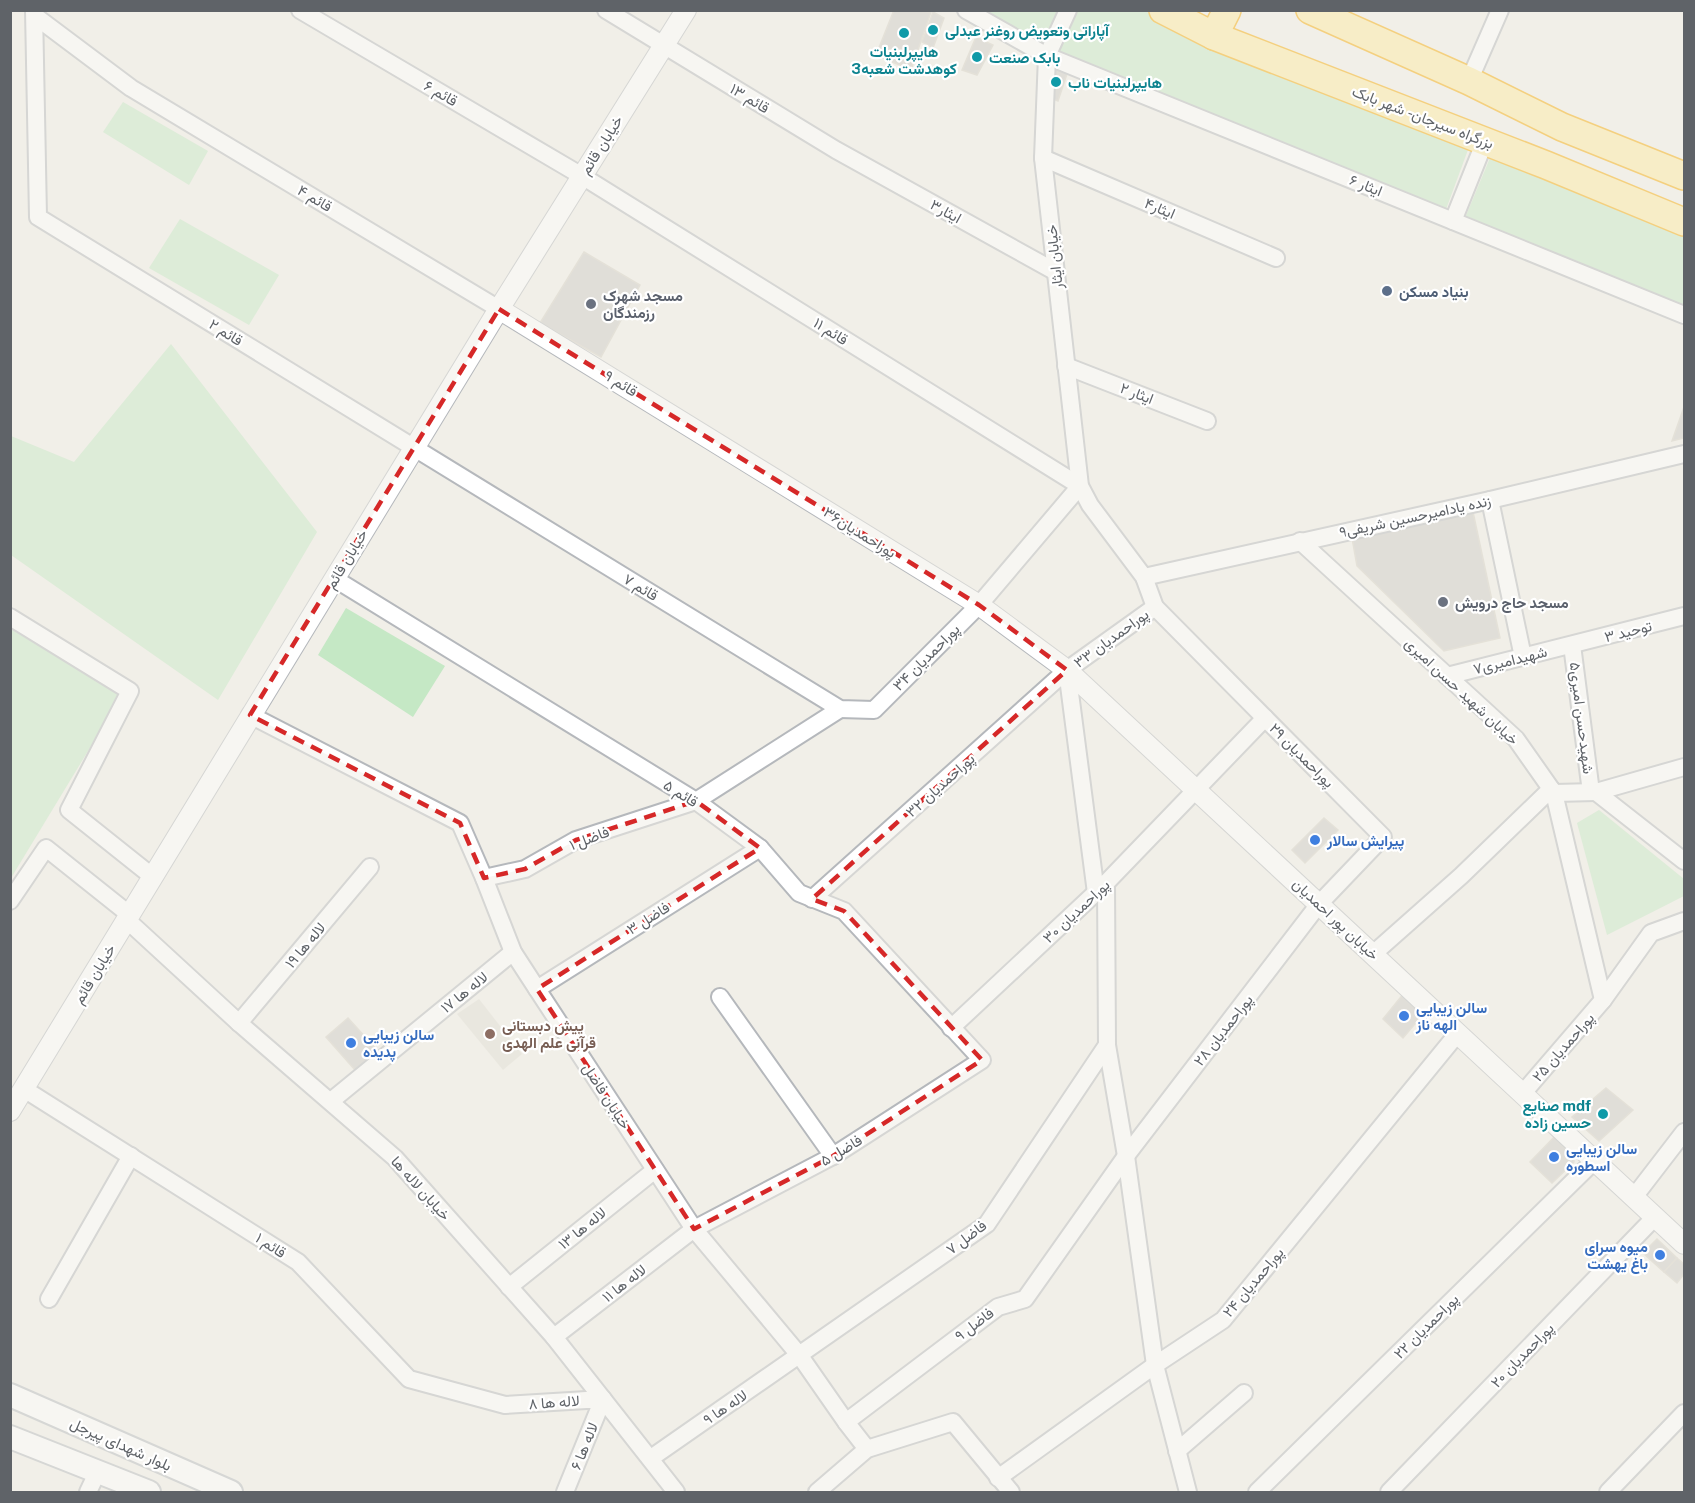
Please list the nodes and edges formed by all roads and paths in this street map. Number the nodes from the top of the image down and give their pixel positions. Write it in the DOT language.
graph roads {
  1 [pos="300,10"];
  2 [pos="606,10"];
  3 [pos="686,10"];
  4 [pos="966,10"];
  5 [pos="1068,10"];
  6 [pos="1163,10"];
  7 [pos="1227,10"];
  8 [pos="1310,10"];
  9 [pos="1500,10"];
  10 [pos="34,13"];
  11 [pos="1214,36"];
  12 [pos="663,45"];
  13 [pos="1047,56"];
  14 [pos="1469,81"];
  15 [pos="1485,141"];
  16 [pos="836,150"];
  17 [pos="1043,158"];
  18 [pos="582,176"];
  19 [pos="1684,176"];
  20 [pos="1453,221"];
  21 [pos="1684,222"];
  22 [pos="1276,258"];
  23 [pos="1056,272"];
  24 [pos="499,309"];
  25 [pos="1684,315"];
  26 [pos="1066,366"];
  27 [pos="1208,421"];
  28 [pos="414,448"];
  29 [pos="1684,454"];
  30 [pos="742,458"];
  31 [pos="1080,486"];
  32 [pos="1490,500"];
  33 [pos="1300,541"];
  34 [pos="1144,576"];
  35 [pos="335,579"];
  36 [pos="979,605"];
  37 [pos="1155,606"];
  38 [pos="1684,616"];
  39 [pos="10,617"];
  40 [pos="1572,645"];
  41 [pos="1523,657"];
  42 [pos="1067,670"];
  43 [pos="1447,676"];
  44 [pos="840,709"];
  45 [pos="874,710"];
  46 [pos="250,715"];
  47 [pos="1265,718"];
  48 [pos="1684,767"];
  49 [pos="1196,789"];
  50 [pos="1552,791"];
  51 [pos="1594,792"];
  52 [pos="696,801"];
  53 [pos="760,848"];
  54 [pos="1684,861"];
  55 [pos="370,867"];
  56 [pos="153,877"];
  57 [pos="484,878"];
  58 [pos="1101,888"];
  59 [pos="812,899"];
  60 [pos="10,901"];
  61 [pos="1319,904"];
  62 [pos="128,917"];
  63 [pos="1684,921"];
  64 [pos="513,952"];
  65 [pos="1372,954"];
  66 [pos="537,989"];
  67 [pos="720,997"];
  68 [pos="1604,1000"];
  69 [pos="239,1023"];
  70 [pos="951,1028"];
  71 [pos="1458,1033"];
  72 [pos="1107,1045"];
  73 [pos="982,1060"];
  74 [pos="24,1089"];
  75 [pos="1523,1094"];
  76 [pos="331,1101"];
  77 [pos="10,1111"];
  78 [pos="1684,1132"];
  79 [pos="132,1156"];
  80 [pos="833,1156"];
  81 [pos="1126,1156"];
  82 [pos="1595,1160"];
  83 [pos="655,1170"];
  84 [pos="1634,1197"];
  85 [pos="1655,1217"];
  86 [pos="694,1229"];
  87 [pos="1684,1244"];
  88 [pos="509,1287"];
  89 [pos="49,1299"];
  90 [pos="554,1338"];
  91 [pos="800,1356"];
  92 [pos="1155,1365"];
  93 [pos="1244,1393"];
  94 [pos="10,1395"];
  95 [pos="603,1399"];
  96 [pos="505,1405"];
  97 [pos="1684,1413"];
  98 [pos="846,1422"];
  99 [pos="10,1437"];
  100 [pos="867,1449"];
  101 [pos="1177,1451"];
  102 [pos="651,1458"];
  103 [pos="98,1471"];
  104 [pos="998,1478"];
  105 [pos="1624,1485"];
  106 [pos="88,1492"];
  107 [pos="149,1492"];
  108 [pos="231,1492"];
  109 [pos="565,1492"];
  110 [pos="676,1492"];
  111 [pos="817,1492"];
  112 [pos="1011,1492"];
  113 [pos="1188,1492"];
  114 [pos="1257,1492"];
  115 [pos="1389,1492"];
  116 [pos="1608,1492"];
  1 -- 18 [label="street, قائم ۶"];
  2 -- 12 [label="street, قائم ۱۳"];
  3 -- 12 [label="street, خیابان قائم"];
  4 -- 13 [label="street, ایثار ۶"];
  5 -- 13 [label="street, خیابان ایثار"];
  6 -- 11 [label="highway, بزرگراه سیرجان - شهر بابک"];
  7 -- 11 [label="highway"];
  8 -- 14 [label="highway"];
  9 -- 14 [label="street"];
  10 -- 24 [label="street, قائم ۴"];
  10 -- 28 [label="street, قائم ۲"];
  11 -- 15 [label="highway, بزرگراه سیرجان - شهر بابک"];
  12 -- 16 [label="street, قائم ۱۳"];
  12 -- 18 [label="street, خیابان قائم"];
  13 -- 17 [label="street, خیابان ایثار"];
  13 -- 20 [label="street, ایثار ۶"];
  14 -- 19 [label="highway"];
  15 -- 20 [label="street"];
  15 -- 21 [label="highway, بزرگراه سیرجان - شهر بابک"];
  16 -- 23 [label="street, ایثار۳"];
  17 -- 22 [label="street, ایثار۴"];
  17 -- 23 [label="street, خیابان ایثار"];
  18 -- 24 [label="street, خیابان قائم"];
  18 -- 31 [label="street, قائم ۱۱"];
  20 -- 25 [label="street, ایثار ۶"];
  23 -- 26 [label="street, خیابان ایثار"];
  24 -- 28 [label="street, خیابان قائم"];
  24 -- 30 [label="street, قائم ۹"];
  26 -- 27 [label="street, ایثار ۲"];
  26 -- 31 [label="street, خیابان ایثار"];
  28 -- 35 [label="street, خیابان قائم"];
  28 -- 44 [label="street, قائم ۷"];
  29 -- 32 [label="street, زنده یادامیرحسین شریفی۹"];
  30 -- 36 [label="street, پوراحمدیان۳۶"];
  31 -- 34 [label="street, خیابان ایثار"];
  31 -- 36 [label="street, پوراحمدیان ۳۴"];
  32 -- 33 [label="street, زنده یادامیرحسین شریفی۹"];
  32 -- 41 [label="street"];
  33 -- 34 [label="street, زنده یادامیرحسین شریفی۹"];
  33 -- 43 [label="street, خیابان شهید حسن امیری"];
  34 -- 37 [label="street, خیابان ایثار"];
  35 -- 46 [label="street, خیابان قائم"];
  35 -- 52 [label="street, قائم ۵"];
  36 -- 42 [label="street, خیابان پور احمدیان"];
  36 -- 45 [label="street, پوراحمدیان ۳۴"];
  37 -- 42 [label="street, پوراحمدیان ۳۳"];
  37 -- 47 [label="street, پوراحمدیان ۲۹"];
  38 -- 40 [label="street, توحید ۳"];
  39 -- 56 [label="street"];
  40 -- 41 [label="street, شهیدامیری۷"];
  40 -- 51 [label="street, شهیدحسن امیری۵"];
  41 -- 43 [label="street, شهیدامیری۷"];
  42 -- 49 [label="street, خیابان پور احمدیان"];
  42 -- 58 [label="street"];
  42 -- 59 [label="street, پوراحمدیان ۳۲"];
  43 -- 50 [label="street, خیابان شهید حسن امیری"];
  44 -- 45 [label="street, قائم ۷"];
  44 -- 52 [label="street, فاضل ۱"];
  46 -- 56 [label="street, خیابان قائم"];
  46 -- 57 [label="street, خیابان فاضل"];
  47 -- 49 [label="street, پوراحمدیان ۳۰"];
  47 -- 61 [label="street, پوراحمدیان ۲۹"];
  48 -- 51 [label="street"];
  49 -- 58 [label="street, پوراحمدیان ۳۰"];
  49 -- 61 [label="street, خیابان پور احمدیان"];
  50 -- 51 [label="street"];
  50 -- 65 [label="street"];
  50 -- 68 [label="street"];
  51 -- 54 [label="street"];
  52 -- 53 [label="street, قائم ۵"];
  52 -- 57 [label="street, فاضل ۱"];
  53 -- 59 [label="street, قائم ۵"];
  53 -- 66 [label="street, فاضل ۳"];
  55 -- 69 [label="street, لاله ها ۱۹"];
  56 -- 62 [label="street, خیابان قائم"];
  57 -- 64 [label="street, خیابان فاضل"];
  58 -- 70 [label="street, پوراحمدیان ۳۰"];
  58 -- 72 [label="street"];
  59 -- 70 [label="street, قائم ۵"];
  60 -- 62 [label="street, خیابان لاله ها"];
  61 -- 65 [label="street, خیابان پور احمدیان"];
  61 -- 81 [label="street, پوراحمدیان ۲۸"];
  62 -- 69 [label="street, خیابان لاله ها"];
  62 -- 74 [label="street, خیابان قائم"];
  63 -- 68 [label="street, پوراحمدیان ۲۵"];
  64 -- 66 [label="street, خیابان فاضل"];
  64 -- 76 [label="street, لاله ها ۱۷"];
  65 -- 71 [label="street, خیابان پور احمدیان"];
  66 -- 83 [label="street, خیابان فاضل"];
  67 -- 80 [label="street"];
  68 -- 75 [label="street, پوراحمدیان ۲۵"];
  69 -- 76 [label="street, خیابان لاله ها"];
  70 -- 73 [label="street, قائم ۵"];
  71 -- 75 [label="street, خیابان پور احمدیان"];
  71 -- 92 [label="street, پوراحمدیان ۲۴"];
  72 -- 81 [label="street"];
  72 -- 91 [label="street, فاضل ۷"];
  73 -- 80 [label="street, فاضل ۵"];
  74 -- 77 [label="street, خیابان قائم"];
  74 -- 79 [label="street, قائم ۱"];
  75 -- 82 [label="street, خیابان پور احمدیان"];
  76 -- 88 [label="street, خیابان لاله ها"];
  78 -- 84 [label="street"];
  79 -- 89 [label="street"];
  79 -- 96 [label="street, قائم ۱"];
  80 -- 86 [label="street, فاضل ۵"];
  81 -- 92 [label="street"];
  81 -- 98 [label="street, فاضل ۹"];
  82 -- 84 [label="street, خیابان پور احمدیان"];
  82 -- 114 [label="street, پوراحمدیان ۲۲"];
  83 -- 86 [label="street, خیابان فاضل"];
  83 -- 88 [label="street, لاله ها ۱۳"];
  84 -- 85 [label="street, خیابان پور احمدیان"];
  85 -- 87 [label="street, خیابان پور احمدیان"];
  85 -- 115 [label="street, پوراحمدیان ۲۰"];
  86 -- 90 [label="street, لاله ها ۱۱"];
  86 -- 91 [label="street, خیابان فاضل"];
  88 -- 90 [label="street, خیابان لاله ها"];
  90 -- 95 [label="street, خیابان لاله ها"];
  91 -- 98 [label="street, خیابان فاضل"];
  91 -- 102 [label="street, لاله ها ۹"];
  92 -- 101 [label="street"];
  92 -- 104 [label="street, پوراحمدیان ۲۴"];
  93 -- 101 [label="street"];
  94 -- 108 [label="main road, بلوار شهدای پیرجل"];
  95 -- 96 [label="street, لاله ها ۸"];
  95 -- 102 [label="street, خیابان لاله ها"];
  95 -- 109 [label="street, لاله ها ۶"];
  97 -- 105 [label="street"];
  98 -- 100 [label="street, خیابان فاضل"];
  99 -- 103 [label="main road"];
  100 -- 104 [label="street"];
  100 -- 111 [label="street"];
  101 -- 113 [label="street"];
  102 -- 110 [label="street, خیابان لاله ها"];
  103 -- 106 [label="street"];
  103 -- 107 [label="main road"];
  104 -- 112 [label="street"];
  105 -- 116 [label="street"];
}
